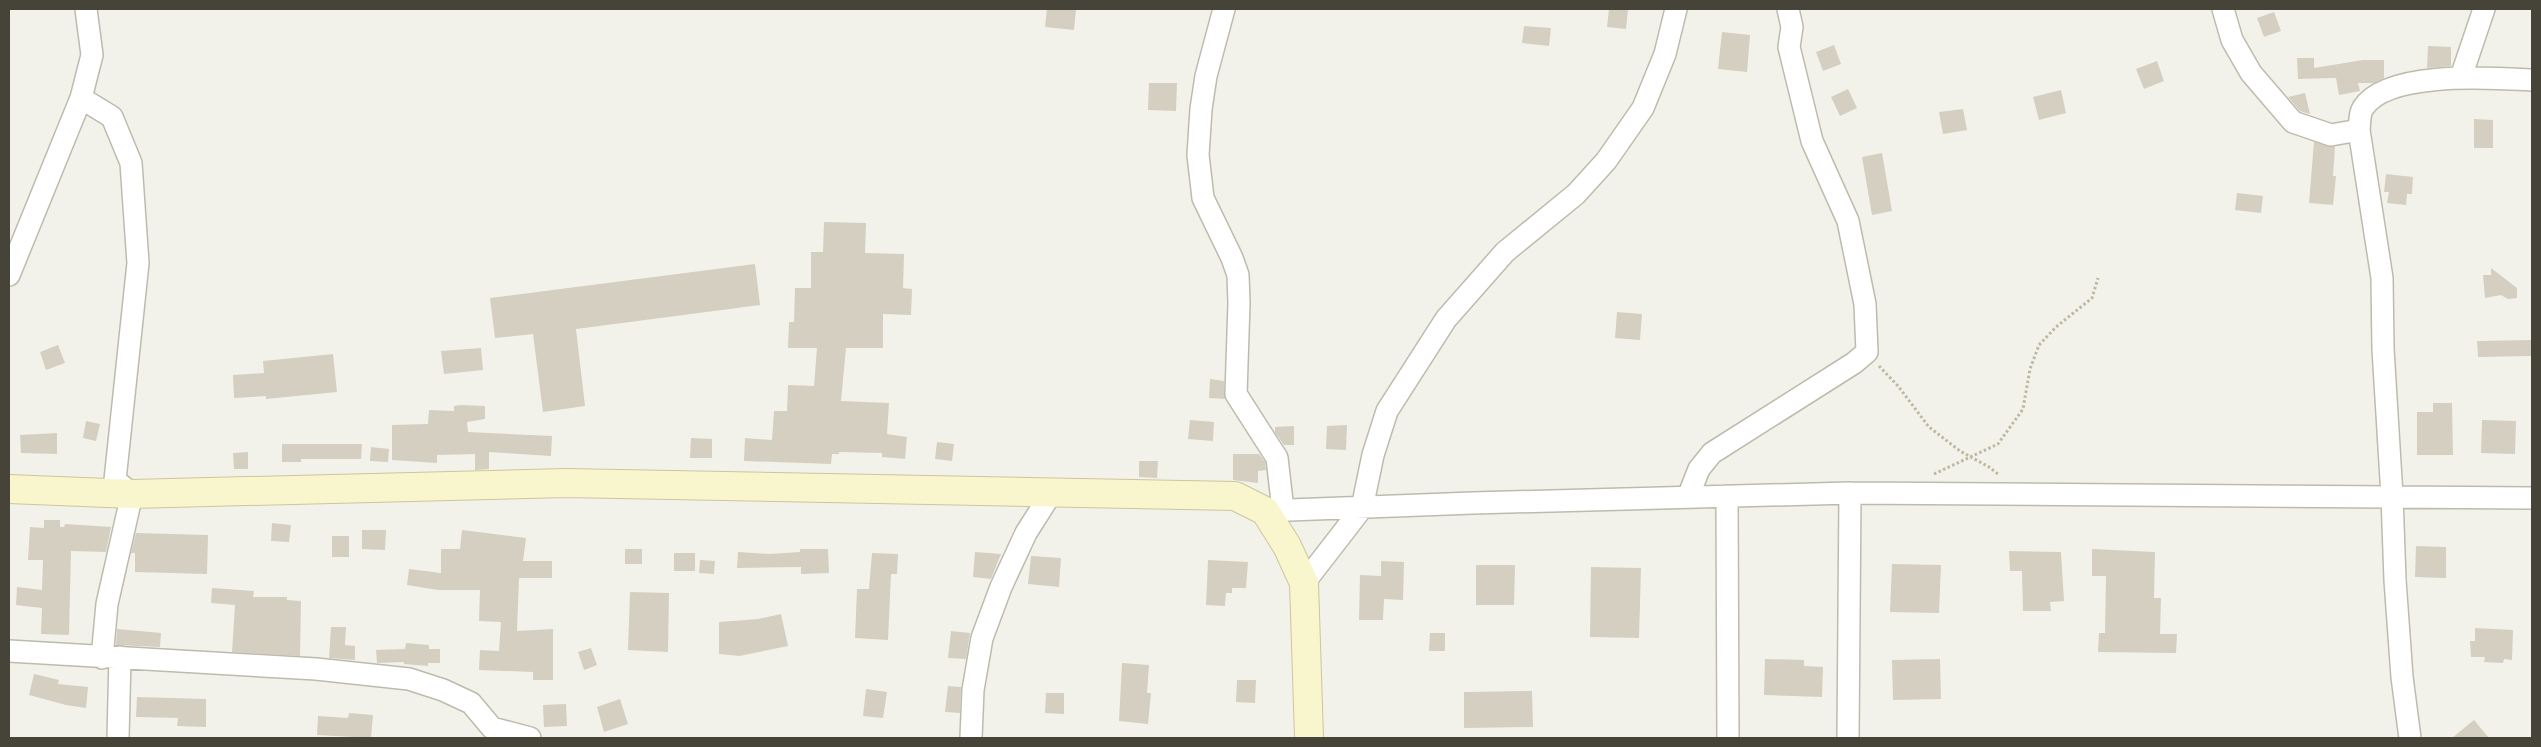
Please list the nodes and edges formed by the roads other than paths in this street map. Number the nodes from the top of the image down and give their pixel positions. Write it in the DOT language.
graph roads {
  1 [pos="86,9"];
  2 [pos="1224,9"];
  3 [pos="1676,9"];
  4 [pos="1788,9"];
  5 [pos="2223,9"];
  6 [pos="2484,9"];
  7 [pos="2461,77"];
  8 [pos="2532,80"];
  9 [pos="81,98"];
  10 [pos="2359,130"];
  11 [pos="9,275"];
  12 [pos="9,489"];
  13 [pos="1052,492"];
  14 [pos="1850,493"];
  15 [pos="132,494"];
  16 [pos="1727,496"];
  17 [pos="2392,496"];
  18 [pos="1688,497"];
  19 [pos="2532,498"];
  20 [pos="1362,508"];
  21 [pos="1274,511"];
  22 [pos="1304,583"];
  23 [pos="9,651"];
  24 [pos="111,657"];
  25 [pos="118,738"];
  26 [pos="530,738"];
  27 [pos="970,738"];
  28 [pos="1309,738"];
  29 [pos="1728,738"];
  30 [pos="1848,738"];
  31 [pos="2410,738"];
  1 -- 9 [label="street"];
  2 -- 21 [label="street"];
  3 -- 20 [label="street"];
  4 -- 18 [label="street"];
  5 -- 10 [label="street"];
  6 -- 7 [label="street"];
  7 -- 8 [label="street"];
  7 -- 10 [label="street"];
  9 -- 11 [label="street"];
  9 -- 15 [label="street"];
  10 -- 17 [label="street"];
  12 -- 15 [label="main road"];
  13 -- 15 [label="main road"];
  13 -- 21 [label="main road"];
  13 -- 27 [label="street"];
  14 -- 16 [label="street"];
  14 -- 17 [label="street"];
  14 -- 30 [label="street"];
  15 -- 24 [label="street"];
  16 -- 18 [label="street"];
  16 -- 29 [label="street"];
  17 -- 19 [label="street"];
  17 -- 31 [label="street"];
  18 -- 20 [label="street"];
  20 -- 21 [label="street"];
  20 -- 22 [label="street"];
  21 -- 22 [label="main road"];
  22 -- 28 [label="main road"];
  23 -- 24 [label="street"];
  24 -- 25 [label="street"];
  24 -- 26 [label="street"];
}
